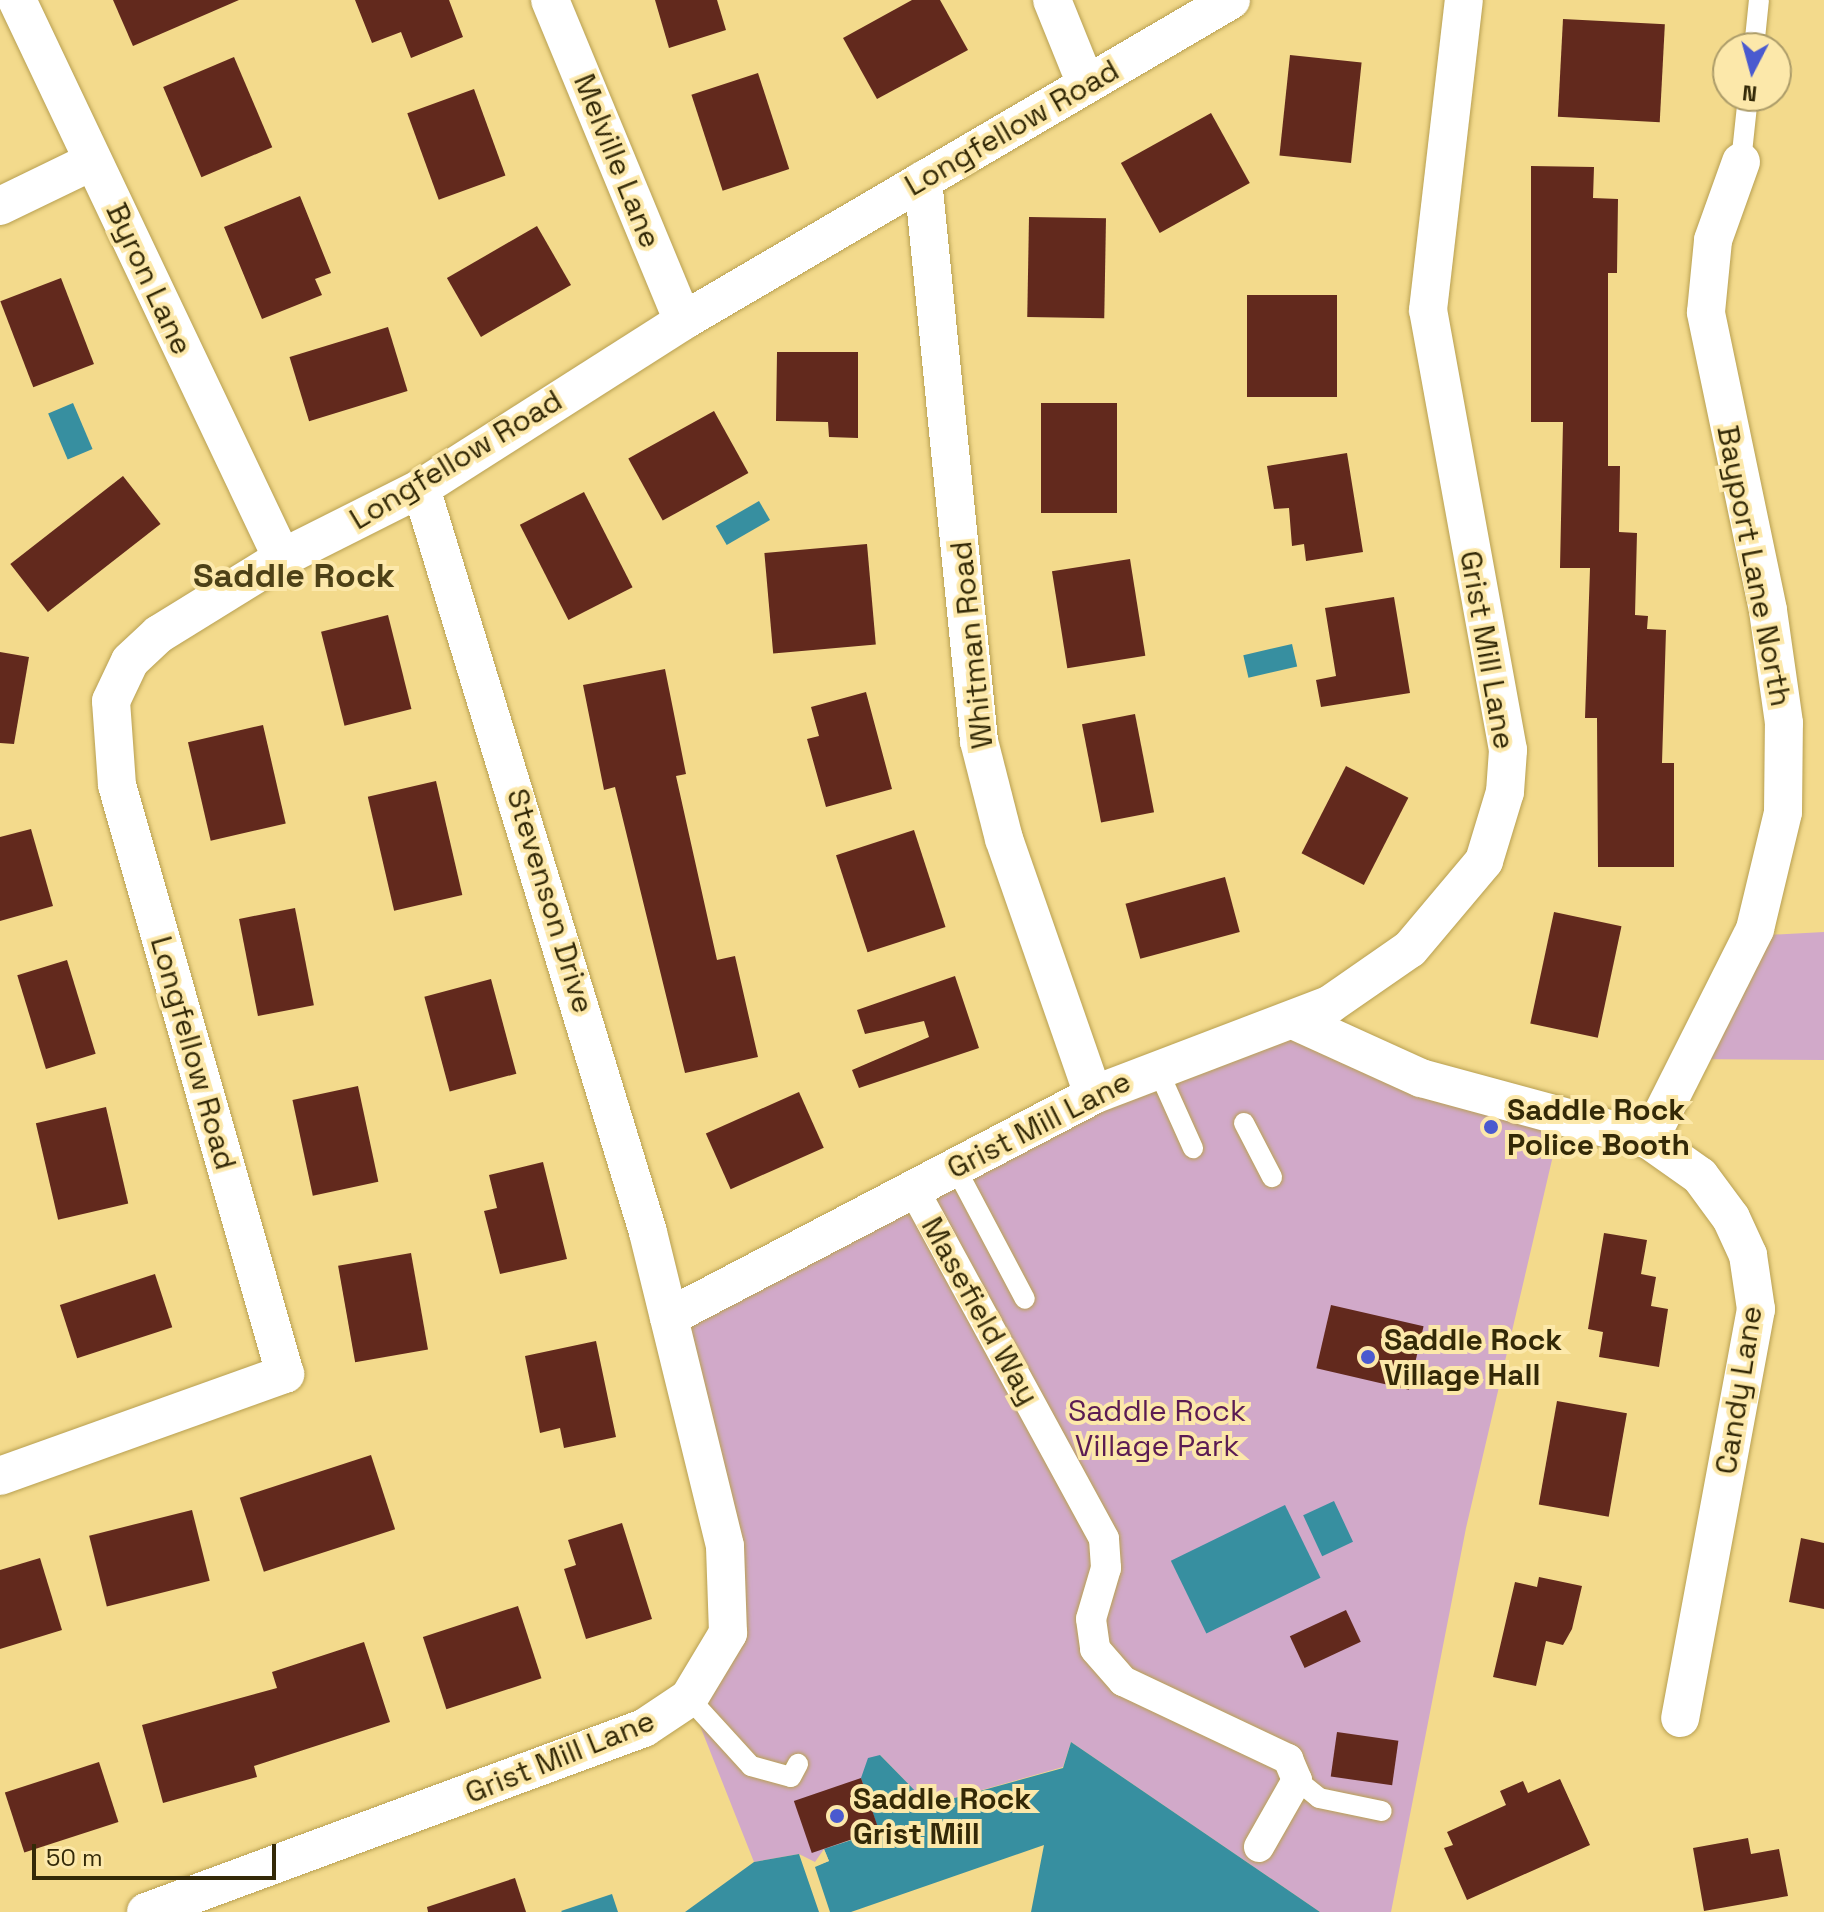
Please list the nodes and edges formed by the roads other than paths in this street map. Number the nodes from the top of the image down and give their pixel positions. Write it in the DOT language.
graph roads {
  1 [pos="17,0"];
  2 [pos="550,0"];
  3 [pos="1052,0"];
  4 [pos="1231,0"];
  5 [pos="1464,0"];
  6 [pos="1759,0"];
  7 [pos="1756,32"];
  8 [pos="1086,84"];
  9 [pos="1746,112"];
  10 [pos="93,161"];
  11 [pos="1741,162"];
  12 [pos="923,180"];
  13 [pos="0,206"];
  14 [pos="683,321"];
  15 [pos="421,488"];
  16 [pos="282,558"];
  17 [pos="1293,1020"];
  18 [pos="1157,1068"];
  19 [pos="1093,1095"];
  20 [pos="1244,1123"];
  21 [pos="1649,1140"];
  22 [pos="1193,1148"];
  23 [pos="955,1167"];
  24 [pos="1272,1177"];
  25 [pos="914,1190"];
  26 [pos="1025,1299"];
  27 [pos="669,1317"];
  28 [pos="0,1476"];
  29 [pos="689,1698"];
  30 [pos="1680,1718"];
  31 [pos="798,1764"];
  32 [pos="1297,1780"];
  33 [pos="1382,1811"];
  34 [pos="1259,1847"];
  35 [pos="146,1912"];
  1 -- 10 [label="street, Byron Lane"];
  2 -- 14 [label="street, Melville Lane"];
  3 -- 8 [label="street"];
  4 -- 8 [label="street, Longfellow Road"];
  5 -- 17 [label="street, Grist Mill Lane"];
  6 -- 7 [label="lane"];
  8 -- 12 [label="street, Longfellow Road"];
  9 -- 11 [label="lane"];
  10 -- 13 [label="street"];
  10 -- 16 [label="street, Byron Lane"];
  11 -- 21 [label="street, Bayport Lane North"];
  12 -- 14 [label="street, Longfellow Road"];
  12 -- 19 [label="street, Whitman Road"];
  14 -- 15 [label="street, Longfellow Road"];
  15 -- 16 [label="street, Longfellow Road"];
  15 -- 27 [label="street, Stevenson Drive"];
  16 -- 28 [label="street, Longfellow Road"];
  17 -- 18 [label="street, Grist Mill Lane"];
  17 -- 21 [label="street, Candy Lane"];
  18 -- 19 [label="street, Grist Mill Lane"];
  18 -- 22 [label="lane"];
  19 -- 23 [label="street, Grist Mill Lane"];
  20 -- 24 [label="lane"];
  21 -- 30 [label="street, Candy Lane"];
  23 -- 25 [label="street, Grist Mill Lane"];
  23 -- 26 [label="lane"];
  25 -- 27 [label="street, Grist Mill Lane"];
  25 -- 32 [label="street, Masefield Way"];
  27 -- 29 [label="street, Grist Mill Lane"];
  29 -- 31 [label="lane"];
  29 -- 35 [label="street, Grist Mill Lane"];
  32 -- 33 [label="lane, Masefield Way"];
  32 -- 34 [label="street"];
}
